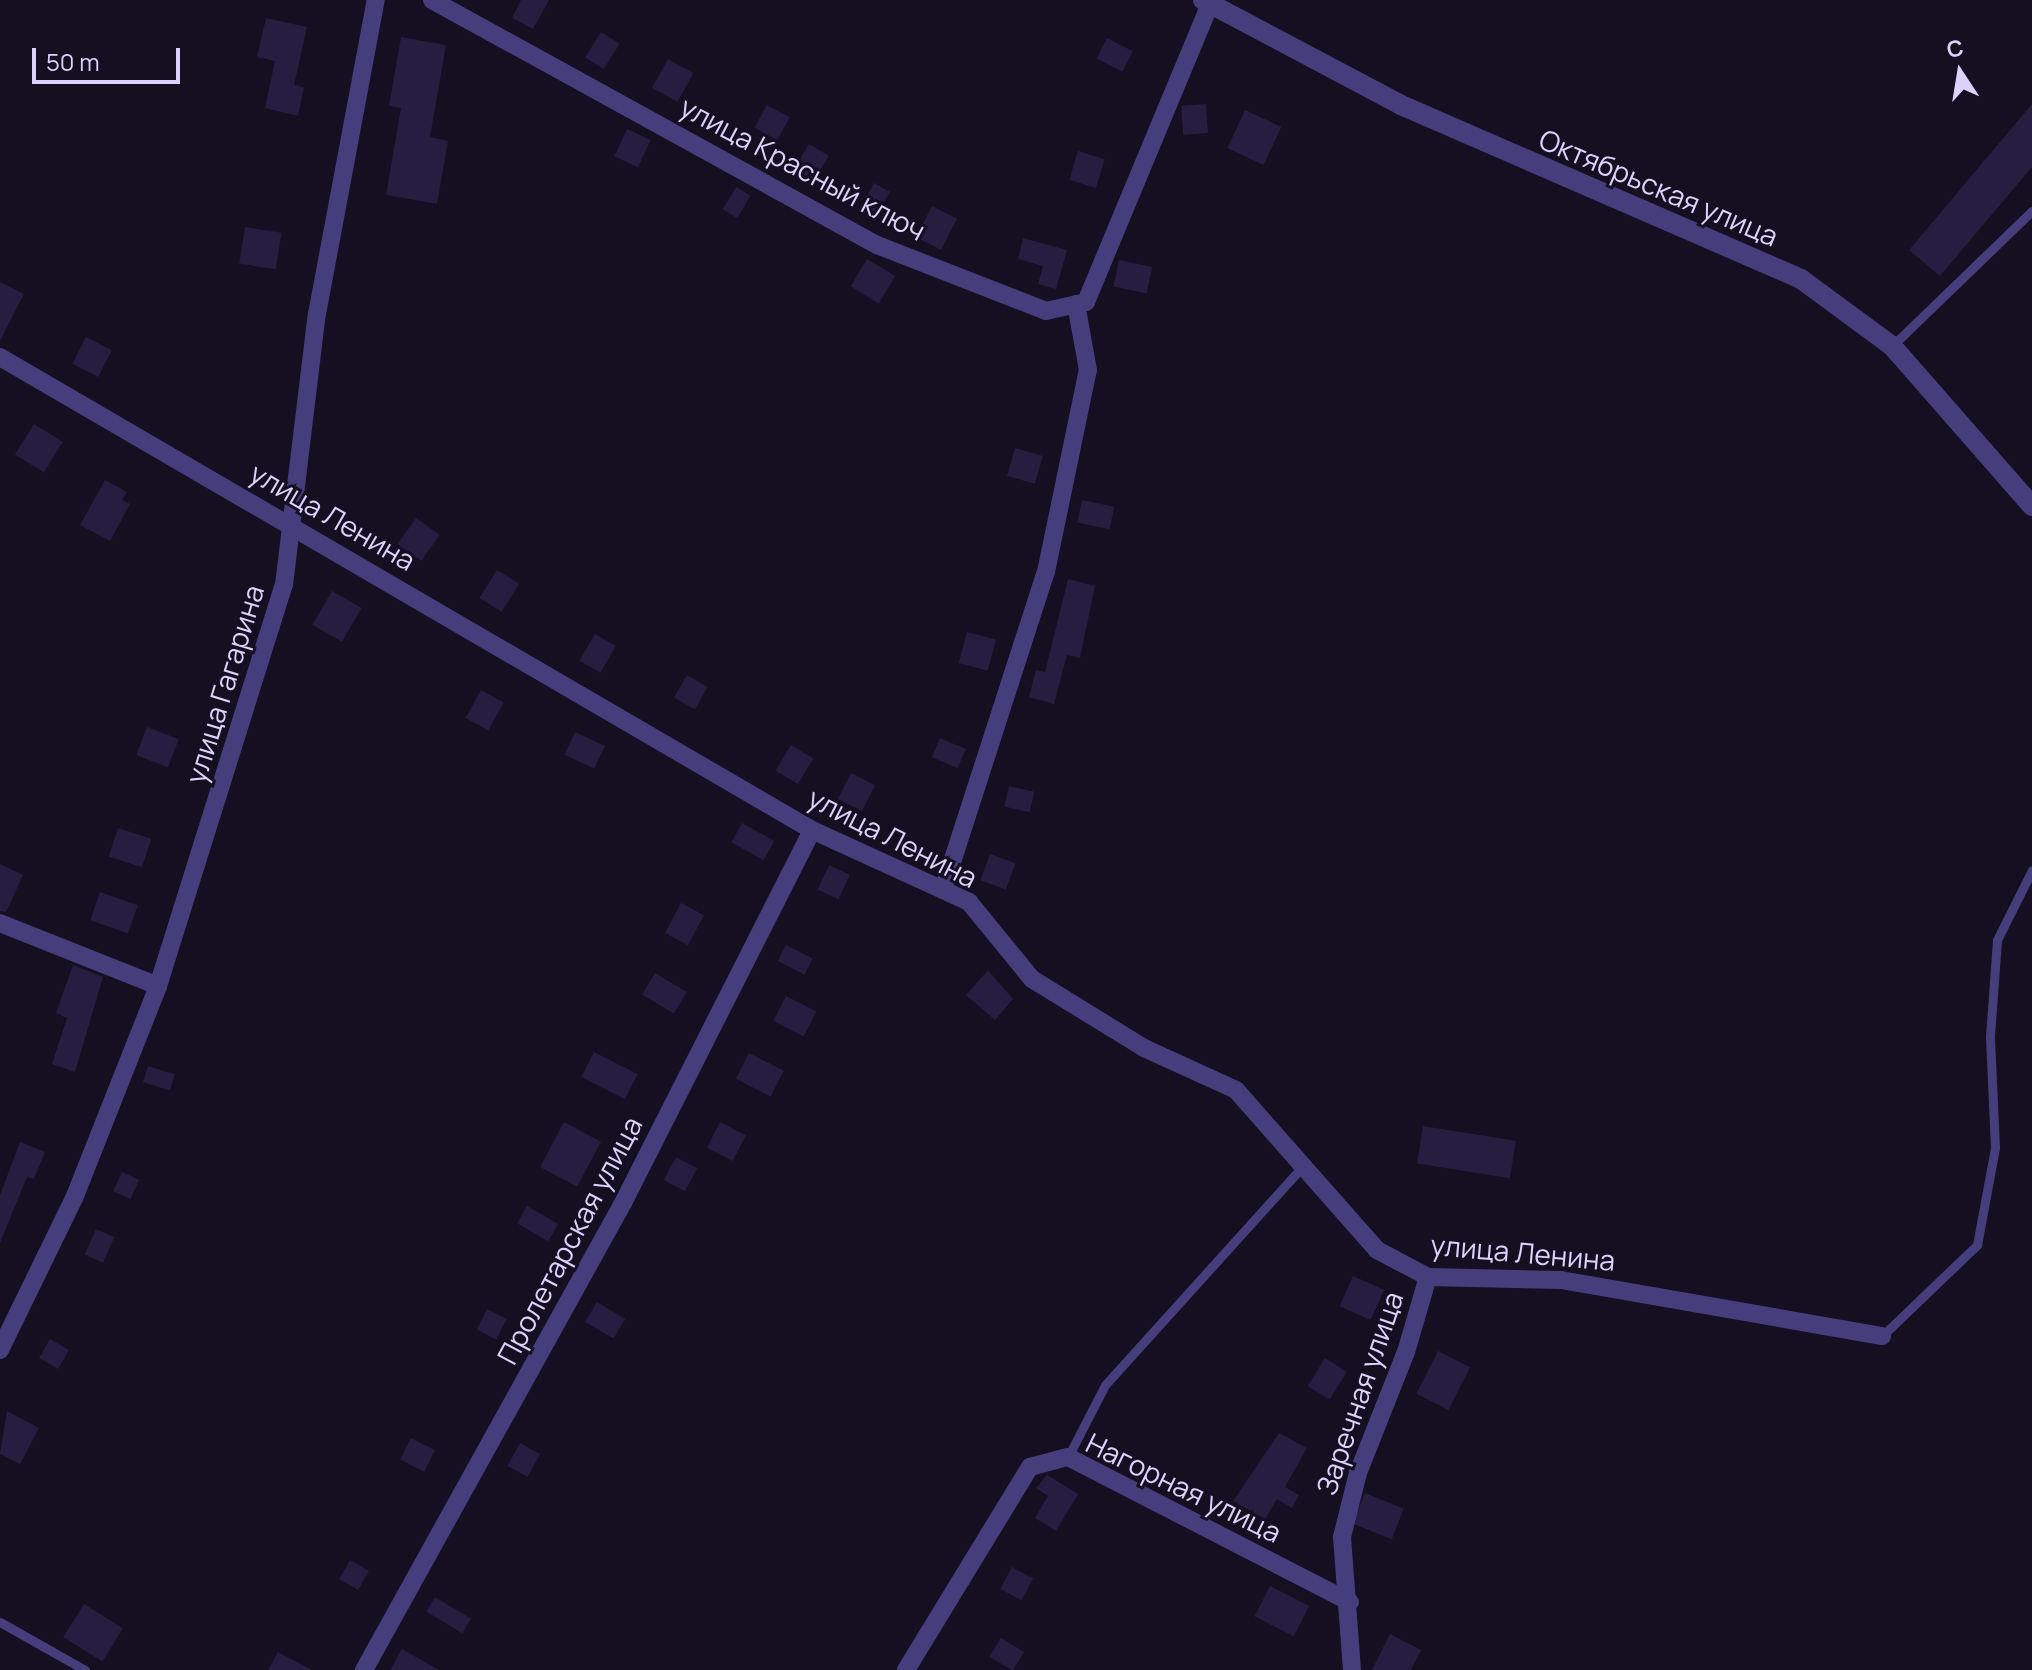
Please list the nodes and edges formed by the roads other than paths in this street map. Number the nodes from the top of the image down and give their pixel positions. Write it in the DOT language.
graph roads {
  1 [pos="376,0"];
  2 [pos="432,0"];
  3 [pos="1207,2"];
  4 [pos="2032,211"];
  5 [pos="1076,304"];
  6 [pos="1892,346"];
  7 [pos="0,357"];
  8 [pos="2032,506"];
  9 [pos="296,526"];
  10 [pos="812,830"];
  11 [pos="2032,870"];
  12 [pos="943,890"];
  13 [pos="0,923"];
  14 [pos="158,986"];
  15 [pos="1306,1163"];
  16 [pos="1428,1277"];
  17 [pos="1882,1336"];
  18 [pos="0,1350"];
  19 [pos="1068,1457"];
  20 [pos="1350,1602"];
  21 [pos="0,1622"];
  22 [pos="85,1670"];
  23 [pos="364,1670"];
  24 [pos="906,1670"];
  25 [pos="1352,1670"];
  1 -- 9 [label="street, улица Гагарина"];
  2 -- 5 [label="street, улица Красный ключ"];
  3 -- 5 [label="street"];
  3 -- 6 [label="street, Октябрьская улица"];
  4 -- 6 [label="lane"];
  5 -- 12 [label="street"];
  6 -- 8 [label="street, Октябрьская улица"];
  7 -- 9 [label="street, улица Ленина"];
  9 -- 10 [label="street, улица Ленина"];
  9 -- 14 [label="street, улица Гагарина"];
  10 -- 12 [label="street, улица Ленина"];
  10 -- 23 [label="street, Пролетарская улица"];
  11 -- 17 [label="lane"];
  12 -- 15 [label="street, улица Ленина"];
  13 -- 14 [label="street"];
  14 -- 18 [label="street, улица Гагарина"];
  15 -- 16 [label="street, улица Ленина"];
  15 -- 19 [label="lane"];
  16 -- 17 [label="street, улица Ленина"];
  16 -- 20 [label="street, Заречная улица"];
  19 -- 20 [label="street, Нагорная улица"];
  19 -- 24 [label="street, Нагорная улица"];
  20 -- 25 [label="street, Заречная улица"];
  21 -- 22 [label="lane"];
}
